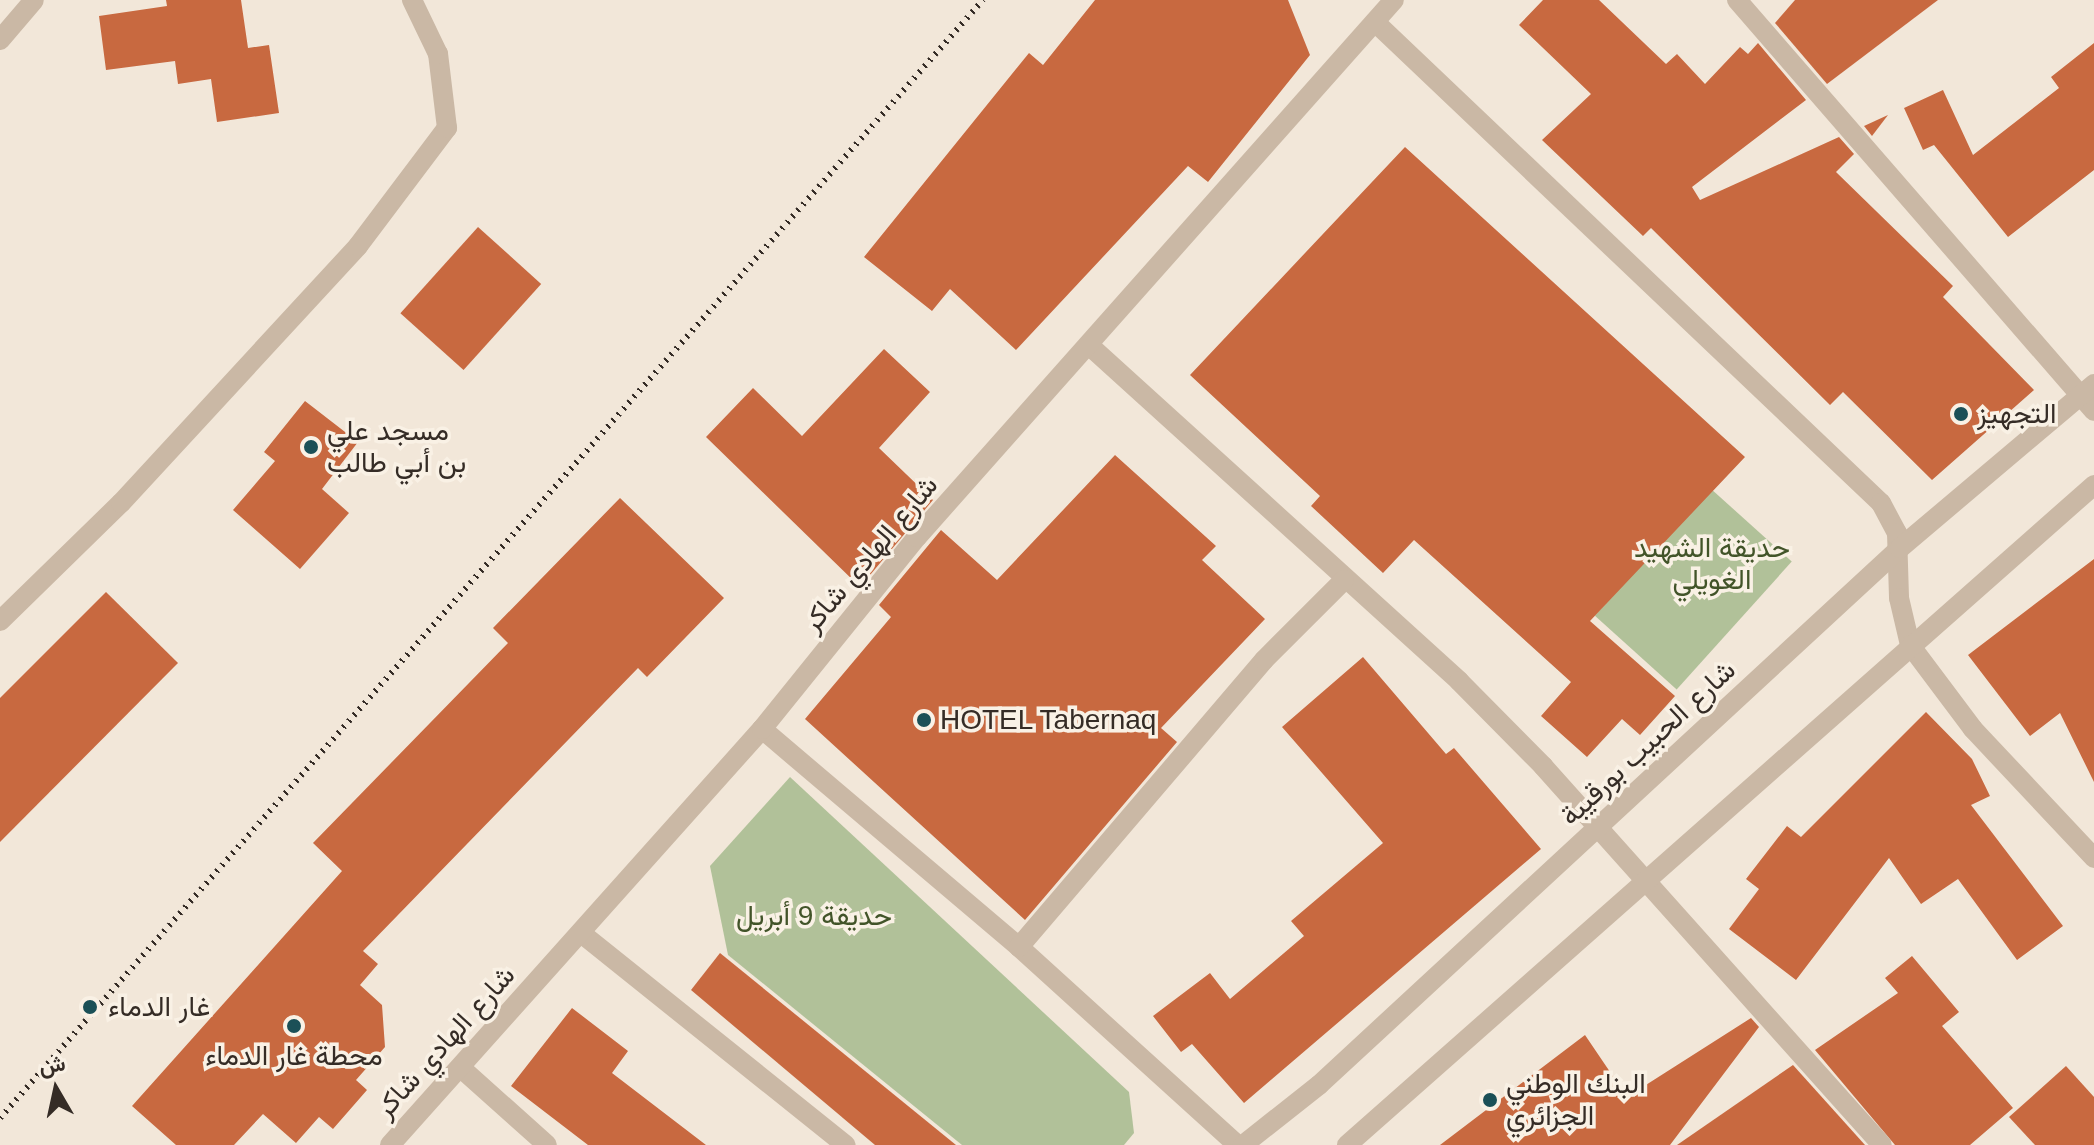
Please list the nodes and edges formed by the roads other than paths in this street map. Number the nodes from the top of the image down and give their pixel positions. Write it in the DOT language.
graph roads {
  1 [pos="34,0"];
  2 [pos="412,0"];
  3 [pos="1394,0"];
  4 [pos="1737,0"];
  5 [pos="1375,22"];
  6 [pos="0,40"];
  7 [pos="1091,347"];
  8 [pos="2090,397"];
  9 [pos="2094,485"];
  10 [pos="1900,548"];
  11 [pos="1344,580"];
  12 [pos="0,621"];
  13 [pos="1910,645"];
  14 [pos="762,729"];
  15 [pos="1598,828"];
  16 [pos="2094,858"];
  17 [pos="1646,878"];
  18 [pos="581,933"];
  19 [pos="1019,947"];
  20 [pos="461,1068"];
  21 [pos="390,1145"];
  22 [pos="547,1145"];
  23 [pos="846,1145"];
  24 [pos="1240,1145"];
  25 [pos="1347,1145"];
  26 [pos="1882,1145"];
  1 -- 6 [label="street"];
  2 -- 12 [label="street"];
  3 -- 5 [label="street, شارع الهادي شاكر"];
  4 -- 8 [label="street"];
  5 -- 7 [label="street, شارع الهادي شاكر"];
  5 -- 10 [label="street"];
  7 -- 11 [label="street"];
  7 -- 14 [label="street, شارع الهادي شاكر"];
  8 -- 10 [label="street, شارع الحبيب بورقيبة"];
  9 -- 13 [label="street"];
  10 -- 13 [label="street"];
  10 -- 15 [label="street, شارع الحبيب بورقيبة"];
  11 -- 15 [label="street"];
  11 -- 19 [label="street"];
  13 -- 16 [label="street"];
  13 -- 17 [label="street"];
  14 -- 18 [label="street, شارع الهادي شاكر"];
  14 -- 19 [label="street"];
  15 -- 17 [label="street"];
  15 -- 24 [label="street, شارع الحبيب بورقيبة"];
  17 -- 25 [label="street"];
  17 -- 26 [label="street"];
  18 -- 20 [label="street, شارع الهادي شاكر"];
  18 -- 23 [label="street"];
  19 -- 24 [label="street"];
  20 -- 21 [label="street, شارع الهادي شاكر"];
  20 -- 22 [label="street"];
}
